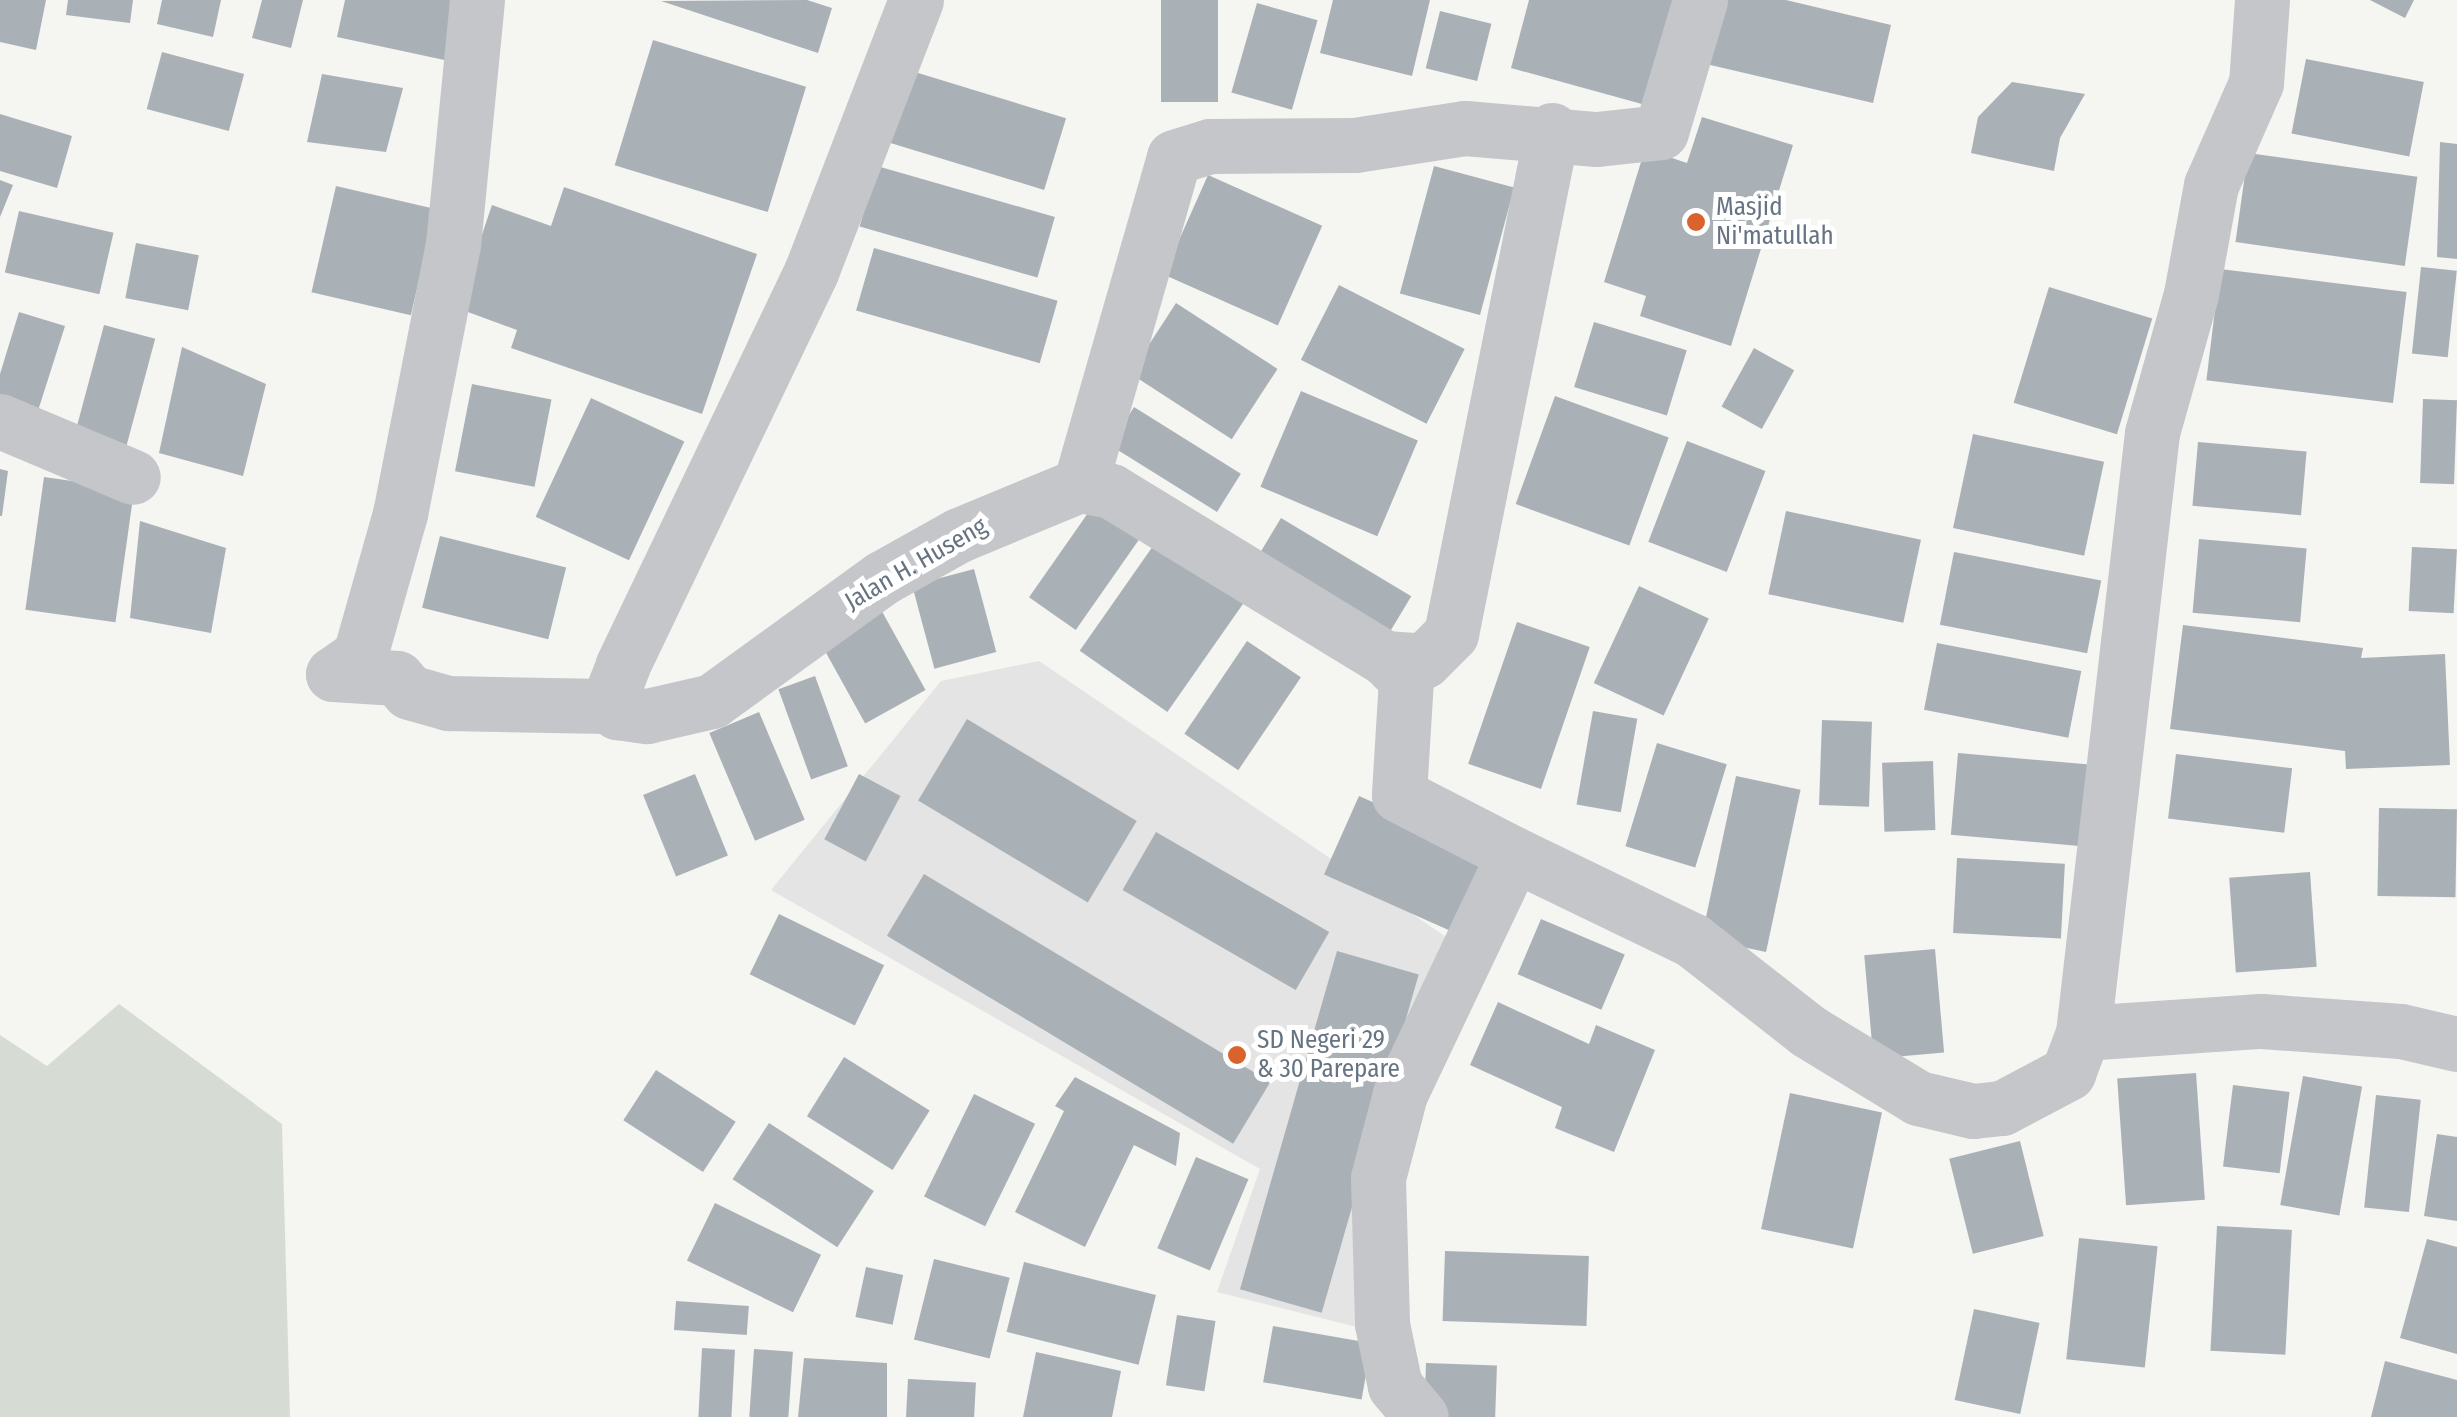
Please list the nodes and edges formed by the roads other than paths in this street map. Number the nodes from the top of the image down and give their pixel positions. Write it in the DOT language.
graph roads {
  1 [pos="477,0"];
  2 [pos="916,0"];
  3 [pos="1700,0"];
  4 [pos="2262,0"];
  5 [pos="1552,130"];
  6 [pos="0,422"];
  7 [pos="133,477"];
  8 [pos="1080,485"];
  9 [pos="1385,658"];
  10 [pos="608,706"];
  11 [pos="1514,854"];
  12 [pos="2083,1034"];
  13 [pos="2457,1044"];
  14 [pos="1421,1417"];
  1 -- 10 [label="street, Jalan H. Huseng"];
  2 -- 10 [label="street"];
  3 -- 5 [label="street"];
  4 -- 12 [label="street"];
  5 -- 8 [label="street"];
  5 -- 9 [label="street"];
  6 -- 7 [label="street"];
  8 -- 9 [label="street"];
  8 -- 10 [label="street, Jalan H. Huseng"];
  9 -- 11 [label="street"];
  11 -- 12 [label="street"];
  11 -- 14 [label="street"];
  12 -- 13 [label="street"];
}
